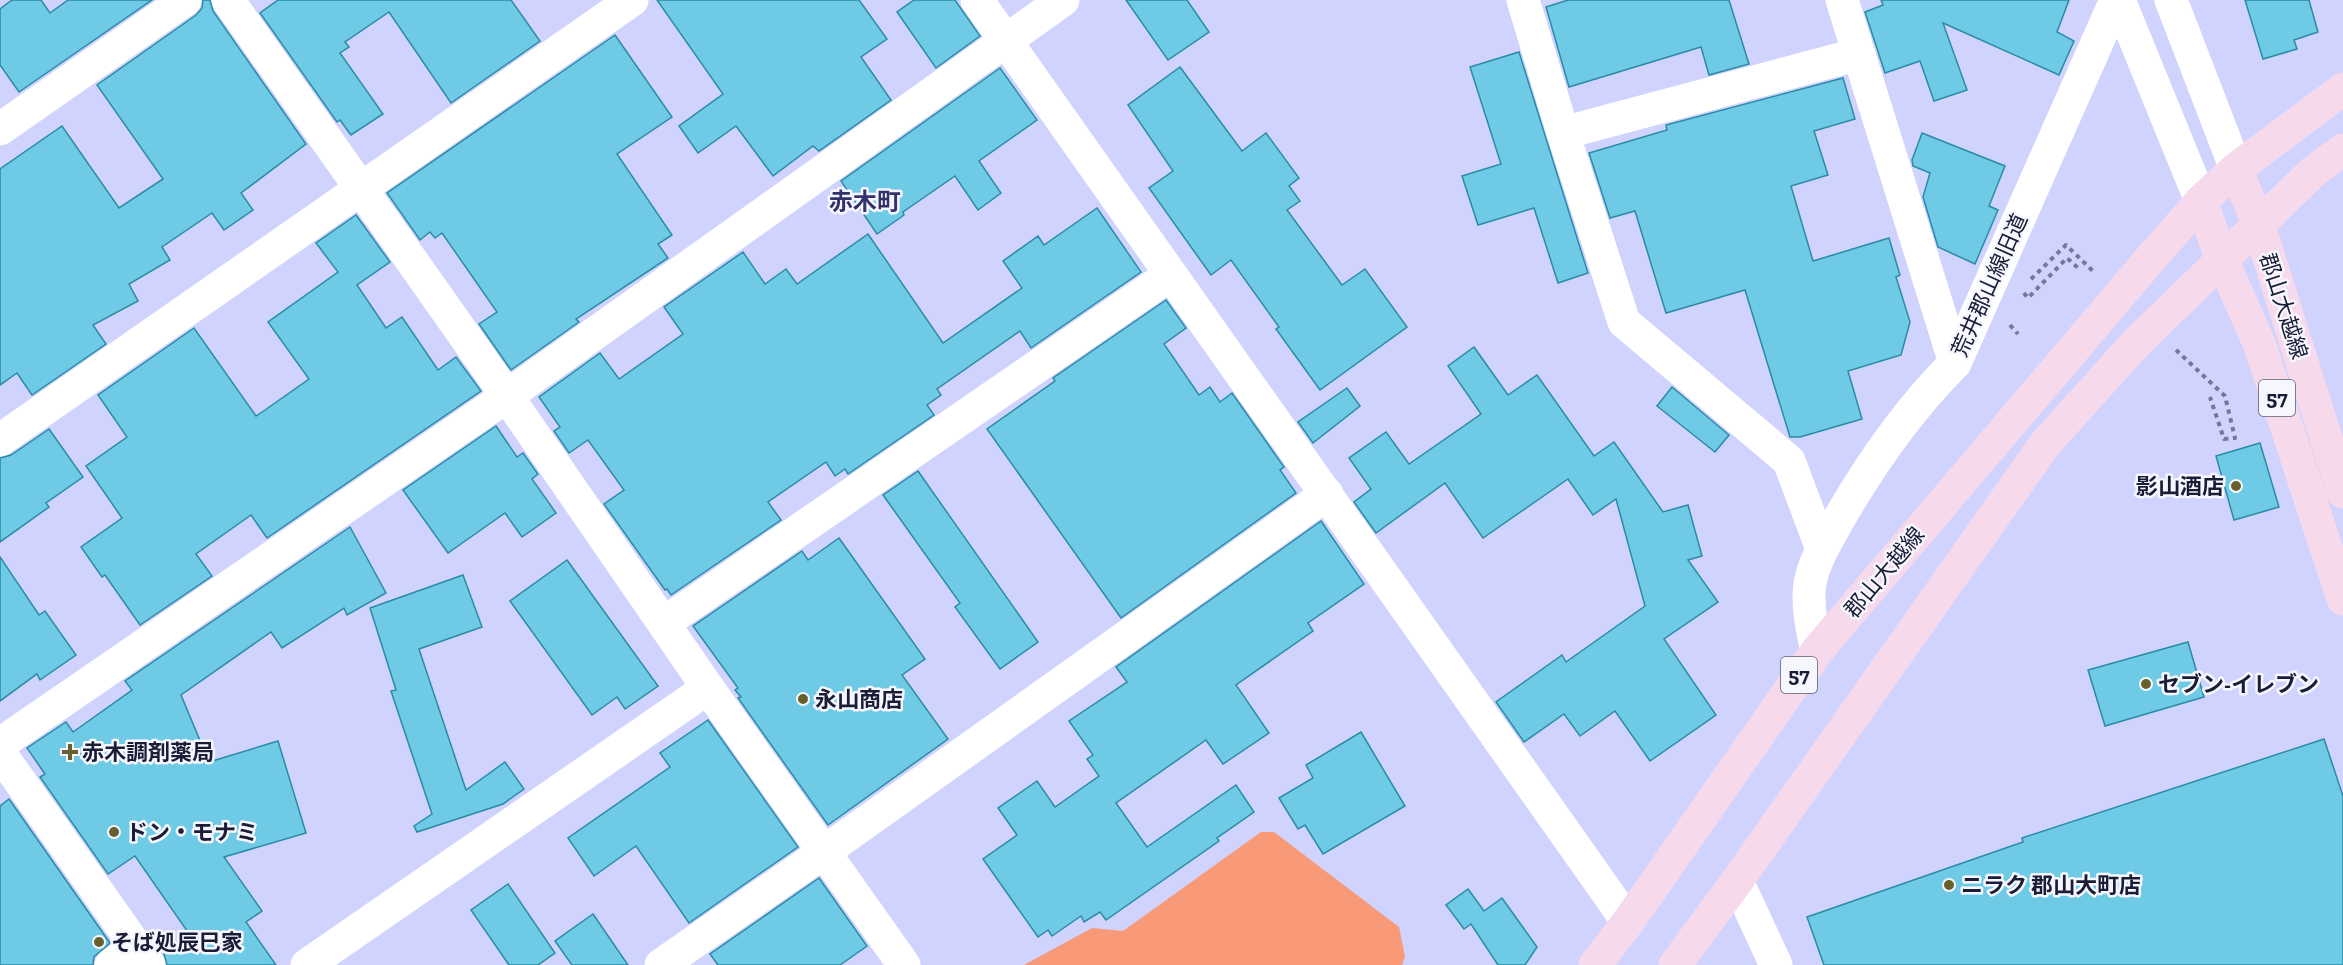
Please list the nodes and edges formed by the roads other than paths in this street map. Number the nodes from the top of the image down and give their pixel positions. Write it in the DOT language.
graph roads {
  1 [pos="185,0"];
  2 [pos="228,0"];
  3 [pos="632,0"];
  4 [pos="977,0"];
  5 [pos="1063,0"];
  6 [pos="1523,0"];
  7 [pos="1842,0"];
  8 [pos="2117,0"];
  9 [pos="2171,0"];
  10 [pos="1004,40"];
  11 [pos="1859,54"];
  12 [pos="2343,89"];
  13 [pos="0,129"];
  14 [pos="1563,133"];
  15 [pos="2343,150"];
  16 [pos="2236,169"];
  17 [pos="360,188"];
  18 [pos="2201,201"];
  19 [pos="2258,223"];
  20 [pos="2222,260"];
  21 [pos="1170,275"];
  22 [pos="1955,363"];
  23 [pos="507,396"];
  24 [pos="0,440"];
  25 [pos="2343,492"];
  26 [pos="1327,494"];
  27 [pos="1822,549"];
  28 [pos="2343,598"];
  29 [pos="664,623"];
  30 [pos="1817,651"];
  31 [pos="708,688"];
  32 [pos="0,744"];
  33 [pos="0,753"];
  34 [pos="825,852"];
  35 [pos="1737,881"];
  36 [pos="1628,922"];
  37 [pos="143,956"];
  38 [pos="111,965"];
  39 [pos="308,965"];
  40 [pos="661,965"];
  41 [pos="904,965"];
  42 [pos="1595,965"];
  43 [pos="1676,965"];
  44 [pos="1776,965"];
  1 -- 13 [label="street"];
  2 -- 17 [label="street"];
  3 -- 17 [label="street"];
  4 -- 10 [label="street"];
  5 -- 10 [label="street"];
  6 -- 14 [label="street"];
  7 -- 11 [label="street"];
  8 -- 18 [label="street, 荒井郡山線旧道"];
  8 -- 22 [label="street, 荒井郡山線旧道"];
  9 -- 16 [label="street"];
  10 -- 21 [label="street"];
  10 -- 23 [label="street"];
  11 -- 14 [label="street"];
  11 -- 22 [label="street"];
  12 -- 16 [label="main road"];
  14 -- 27 [label="street"];
  15 -- 19 [label="main road"];
  16 -- 18 [label="main road, 郡山大越線 / 57"];
  16 -- 19 [label="main road, 郡山大越線 / 57"];
  17 -- 23 [label="street"];
  17 -- 24 [label="street"];
  18 -- 20 [label="main road, 郡山大越線 / 57"];
  18 -- 30 [label="main road, 郡山大越線 / 57"];
  19 -- 20 [label="main road, 郡山大越線"];
  19 -- 25 [label="main road, 郡山大越線 / 57"];
  20 -- 28 [label="main road, 郡山大越線 / 57"];
  20 -- 35 [label="main road, 郡山大越線"];
  21 -- 26 [label="street"];
  21 -- 29 [label="street"];
  22 -- 27 [label="street, 荒井郡山線旧道"];
  23 -- 29 [label="street"];
  23 -- 32 [label="street"];
  26 -- 34 [label="street"];
  26 -- 36 [label="street"];
  27 -- 30 [label="street, 荒井郡山線旧道"];
  29 -- 31 [label="street"];
  30 -- 36 [label="main road, 郡山大越線 / 57"];
  31 -- 34 [label="street"];
  31 -- 39 [label="street"];
  33 -- 37 [label="street"];
  34 -- 40 [label="street"];
  34 -- 41 [label="street"];
  35 -- 43 [label="main road, 郡山大越線"];
  35 -- 44 [label="street"];
  36 -- 42 [label="main road, 郡山大越線 / 57"];
  37 -- 38 [label="street"];
}
